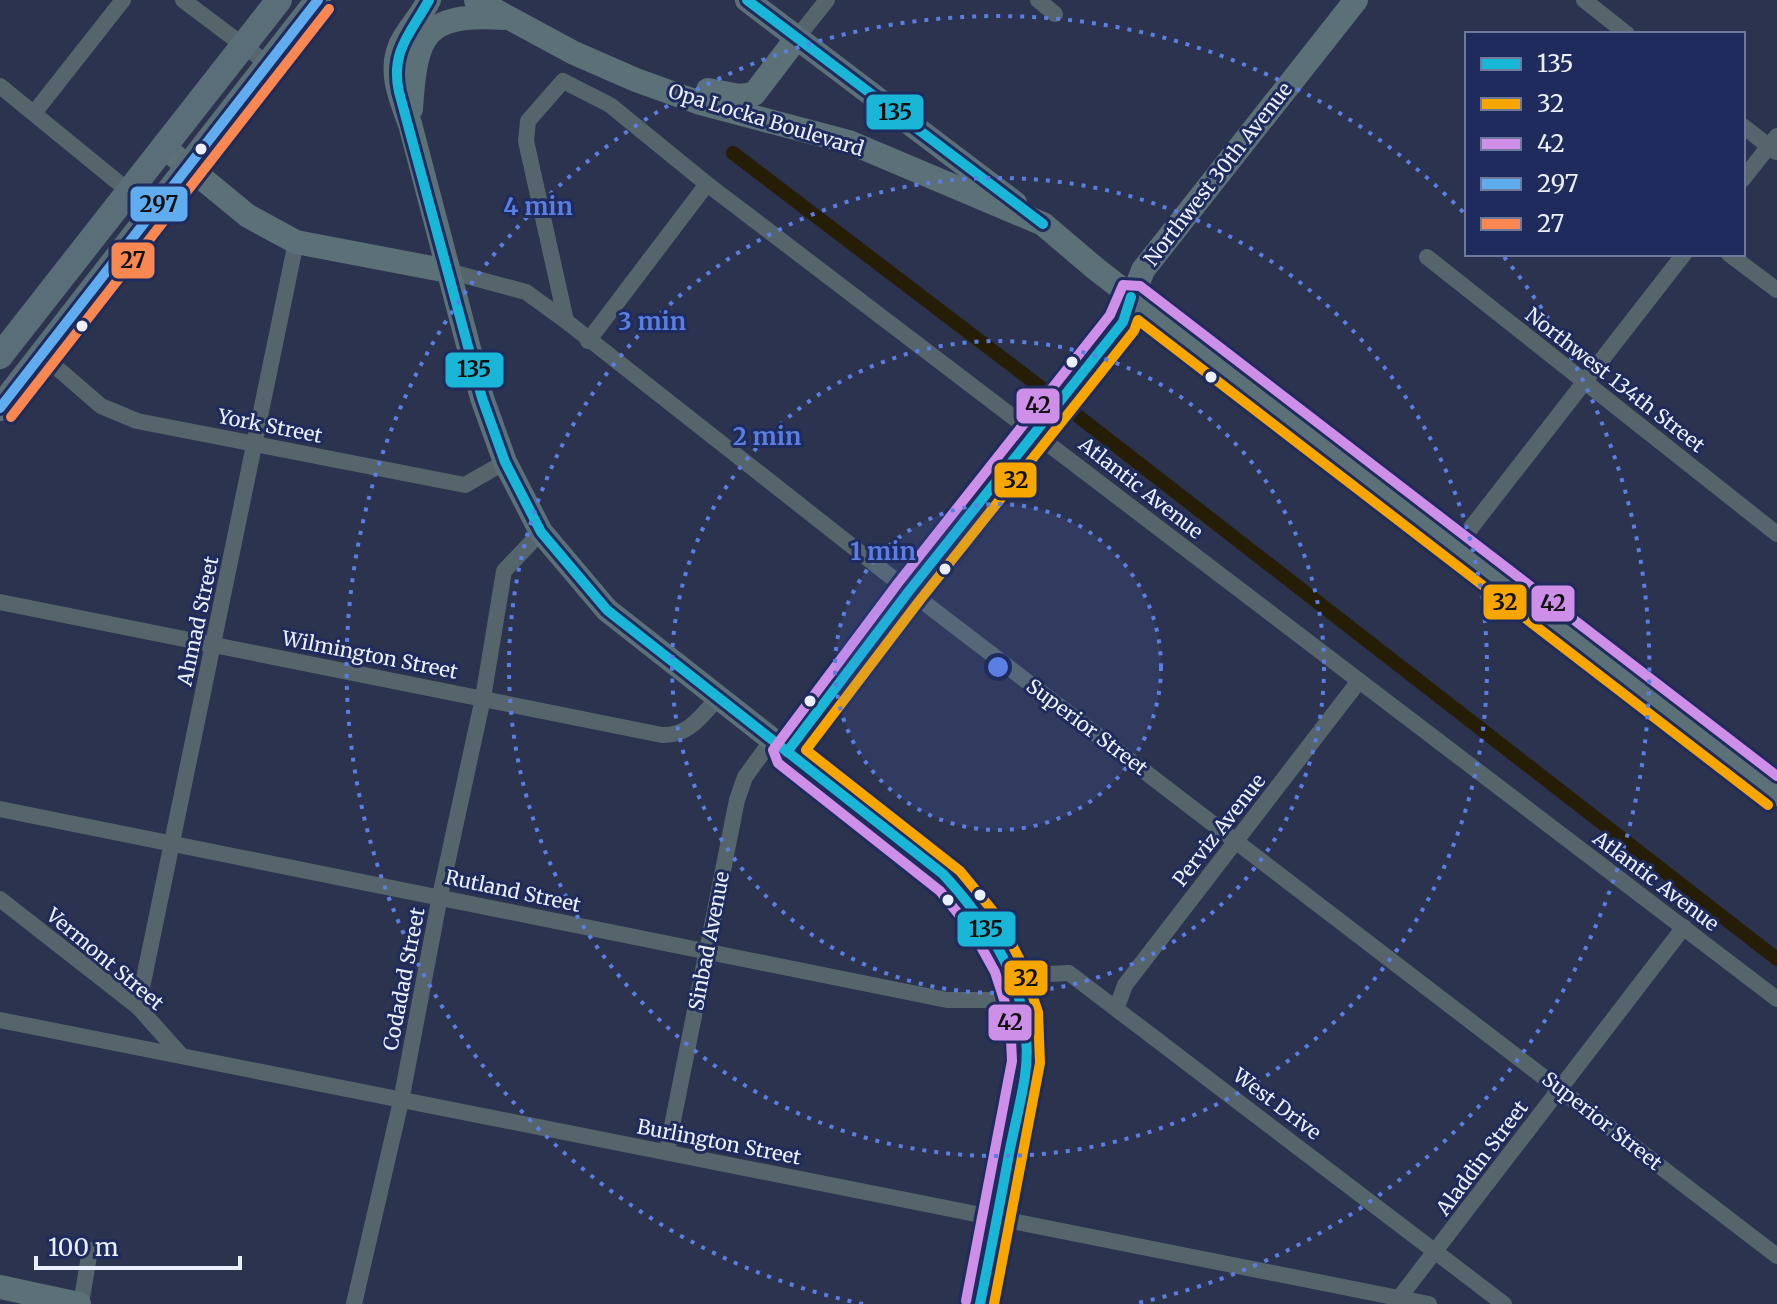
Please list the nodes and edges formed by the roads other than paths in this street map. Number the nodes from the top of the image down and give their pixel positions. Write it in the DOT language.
graph roads {
  1 [pos="123,0"];
  2 [pos="183,0"];
  3 [pos="279,0"];
  4 [pos="318,0"];
  5 [pos="429,0"];
  6 [pos="476,0"];
  7 [pos="747,0"];
  8 [pos="827,0"];
  9 [pos="1038,0"];
  10 [pos="1356,0"];
  11 [pos="1584,0"];
  12 [pos="1055,14"];
  13 [pos="509,19"];
  14 [pos="1624,32"];
  15 [pos="796,39"];
  16 [pos="243,45"];
  17 [pos="558,45"];
  18 [pos="268,64"];
  19 [pos="0,86"];
  20 [pos="34,113"];
  21 [pos="410,124"];
  22 [pos="1745,127"];
  23 [pos="1774,145"];
  24 [pos="164,147"];
  25 [pos="188,167"];
  26 [pos="1745,177"];
  27 [pos="707,184"];
  28 [pos="129,192"];
  29 [pos="153,211"];
  30 [pos="1043,224"];
  31 [pos="296,242"];
  32 [pos="1682,256"];
  33 [pos="1732,256"];
  34 [pos="1427,257"];
  35 [pos="448,271"];
  36 [pos="1777,290"];
  37 [pos="1131,297"];
  38 [pos="566,321"];
  39 [pos="588,341"];
  40 [pos="42,355"];
  41 [pos="0,356"];
  42 [pos="1585,382"];
  43 [pos="0,408"];
  44 [pos="1035,432"];
  45 [pos="253,444"];
  46 [pos="505,462"];
  47 [pos="541,532"];
  48 [pos="1777,534"];
  49 [pos="1456,547"];
  50 [pos="909,591"];
  51 [pos="0,602"];
  52 [pos="214,645"];
  53 [pos="1359,681"];
  54 [pos="483,698"];
  55 [pos="718,698"];
  56 [pos="779,746"];
  57 [pos="1775,789"];
  58 [pos="0,809"];
  59 [pos="1236,840"];
  60 [pos="172,842"];
  61 [pos="440,896"];
  62 [pos="0,899"];
  63 [pos="1684,927"];
  64 [pos="707,952"];
  65 [pos="1015,989"];
  66 [pos="1777,999"];
  67 [pos="138,1007"];
  68 [pos="1117,1007"];
  69 [pos="0,1020"];
  70 [pos="181,1055"];
  71 [pos="1560,1088"];
  72 [pos="401,1101"];
  73 [pos="667,1151"];
  74 [pos="997,1218"];
  75 [pos="90,1250"];
  76 [pos="1436,1251"];
  77 [pos="1777,1256"];
  78 [pos="0,1287"];
  79 [pos="1399,1298"];
  80 [pos="80,1304"];
  81 [pos="354,1304"];
  82 [pos="980,1304"];
  83 [pos="1429,1304"];
  84 [pos="1504,1304"];
  1 -- 20 [label="street"];
  2 -- 16 [label="street"];
  3 -- 16 [label="main road"];
  4 -- 18 [label="main road"];
  5 -- 21 [label="street"];
  6 -- 13 [label="street, Opa Locka Boulevard"];
  7 -- 15 [label="street"];
  8 -- 15 [label="street"];
  9 -- 12 [label="street"];
  10 -- 37 [label="street, Northwest 30th Avenue"];
  11 -- 14 [label="street"];
  13 -- 17 [label="street, Opa Locka Boulevard"];
  13 -- 21 [label="street"];
  15 -- 17 [label="street"];
  15 -- 30 [label="street"];
  16 -- 18 [label="street"];
  16 -- 24 [label="main road"];
  17 -- 30 [label="street, Opa Locka Boulevard"];
  18 -- 25 [label="main road"];
  19 -- 20 [label="street"];
  20 -- 28 [label="street"];
  21 -- 35 [label="street"];
  22 -- 23 [label="street"];
  23 -- 26 [label="street"];
  24 -- 25 [label="street, Superior Street"];
  24 -- 28 [label="main road"];
  25 -- 29 [label="main road"];
  25 -- 31 [label="street, Superior Street"];
  27 -- 38 [label="street, Atlantic Avenue"];
  27 -- 39 [label="street"];
  27 -- 44 [label="street, Atlantic Avenue"];
  28 -- 29 [label="street"];
  28 -- 41 [label="main road"];
  29 -- 40 [label="main road"];
  30 -- 37 [label="street, Opa Locka Boulevard"];
  31 -- 35 [label="street, Superior Street"];
  31 -- 45 [label="street, Ahmad Street"];
  32 -- 42 [label="street"];
  33 -- 36 [label="street"];
  34 -- 42 [label="street, Northwest 134th Street"];
  35 -- 38 [label="street, Superior Street"];
  35 -- 46 [label="street"];
  37 -- 44 [label="street, Northwest 30th Avenue"];
  37 -- 49 [label="street, Opa Locka Boulevard"];
  38 -- 39 [label="street, Superior Street"];
  39 -- 50 [label="street, Superior Street"];
  40 -- 43 [label="main road"];
  40 -- 45 [label="street, York Street"];
  42 -- 48 [label="street, Northwest 134th Street"];
  42 -- 49 [label="street"];
  44 -- 50 [label="street, Sinbad Avenue"];
  44 -- 53 [label="street, Atlantic Avenue"];
  45 -- 46 [label="street, York Street"];
  45 -- 52 [label="street, Ahmad Street"];
  46 -- 47 [label="street"];
  47 -- 54 [label="street, Codadad Street"];
  47 -- 55 [label="street"];
  49 -- 57 [label="street, Opa Locka Boulevard"];
  50 -- 56 [label="street, Sinbad Avenue"];
  50 -- 59 [label="street, Superior Street"];
  51 -- 52 [label="street, Wilmington Street"];
  52 -- 54 [label="street, Wilmington Street"];
  52 -- 60 [label="street, Ahmad Street"];
  53 -- 59 [label="street, Perviz Avenue"];
  53 -- 63 [label="street, Atlantic Avenue"];
  54 -- 55 [label="street, Wilmington Street"];
  54 -- 61 [label="street, Codadad Street"];
  55 -- 56 [label="street"];
  56 -- 64 [label="street, Sinbad Avenue"];
  56 -- 65 [label="street"];
  58 -- 60 [label="street, Rutland Street"];
  59 -- 68 [label="street, Perviz Avenue"];
  59 -- 71 [label="street, Superior Street"];
  60 -- 61 [label="street, Rutland Street"];
  60 -- 67 [label="street, Ahmad Street"];
  61 -- 64 [label="street, Rutland Street"];
  61 -- 72 [label="street, Codadad Street"];
  62 -- 67 [label="street, Vermont Street"];
  63 -- 66 [label="street, Atlantic Avenue"];
  63 -- 71 [label="street, Aladdin Street"];
  64 -- 65 [label="street, Rutland Street"];
  64 -- 73 [label="street, Sinbad Avenue"];
  65 -- 68 [label="street, West Drive"];
  65 -- 74 [label="street"];
  67 -- 70 [label="street, Vermont Street"];
  68 -- 76 [label="street, West Drive"];
  69 -- 70 [label="street, Burlington Street"];
  70 -- 72 [label="street, Burlington Street"];
  71 -- 76 [label="street, Aladdin Street"];
  71 -- 77 [label="street, Superior Street"];
  72 -- 73 [label="street, Burlington Street"];
  72 -- 81 [label="street, Codadad Street"];
  73 -- 74 [label="street, Burlington Street"];
  74 -- 79 [label="street, Burlington Street"];
  74 -- 82 [label="street"];
  75 -- 80 [label="street"];
  76 -- 79 [label="street, Aladdin Street"];
  76 -- 84 [label="street, West Drive"];
  78 -- 80 [label="street"];
  79 -- 83 [label="street, Burlington Street"];
}
